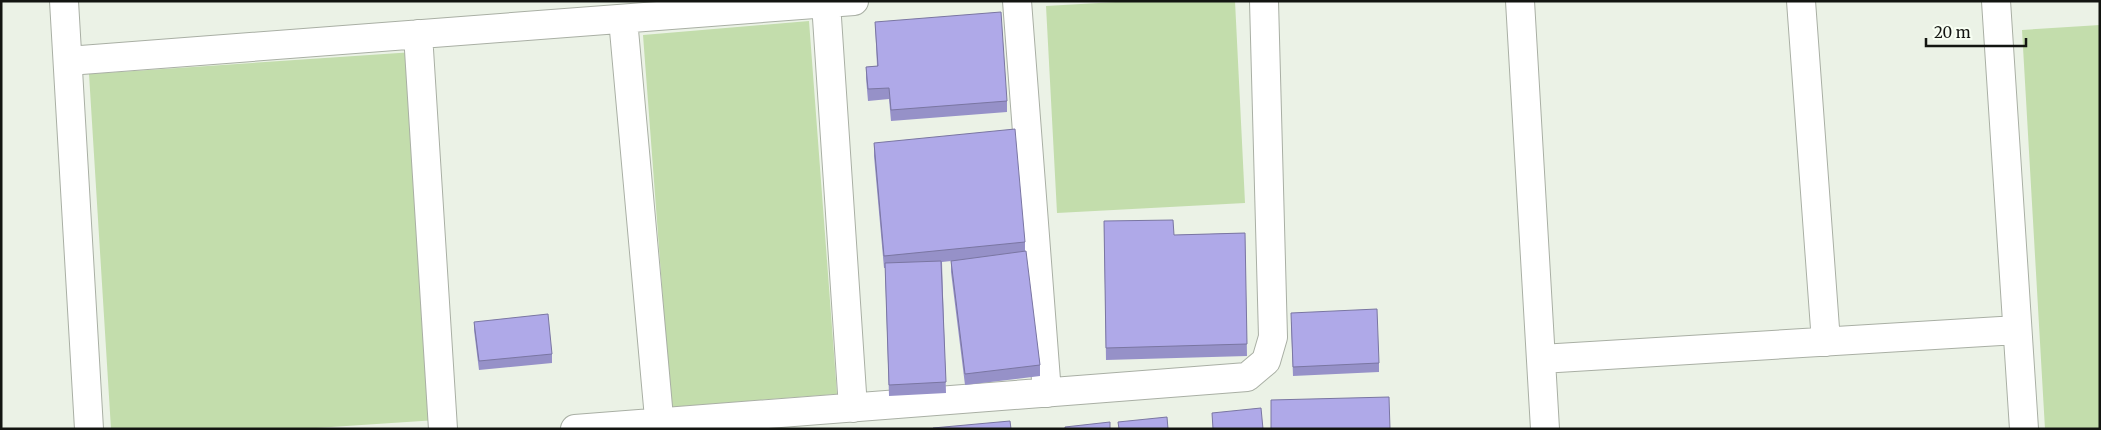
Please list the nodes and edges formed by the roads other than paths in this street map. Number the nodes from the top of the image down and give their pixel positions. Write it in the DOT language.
graph roads {
  1 [pos="64,1"];
  2 [pos="854,1"];
  3 [pos="1017,1"];
  4 [pos="1264,1"];
  5 [pos="1520,1"];
  6 [pos="1801,1"];
  7 [pos="1996,1"];
  8 [pos="826,3"];
  9 [pos="623,19"];
  10 [pos="418,34"];
  11 [pos="68,61"];
  12 [pos="2017,330"];
  13 [pos="1826,342"];
  14 [pos="1541,359"];
  15 [pos="1047,393"];
  16 [pos="853,408"];
  17 [pos="660,426"];
  18 [pos="89,429"];
  19 [pos="443,429"];
  20 [pos="575,429"];
  21 [pos="1545,429"];
  22 [pos="2024,429"];
  1 -- 11 [label="street"];
  2 -- 8 [label="street"];
  3 -- 15 [label="street"];
  4 -- 15 [label="street"];
  5 -- 14 [label="street"];
  6 -- 13 [label="street"];
  7 -- 12 [label="street"];
  8 -- 9 [label="street"];
  8 -- 16 [label="street"];
  9 -- 10 [label="street"];
  9 -- 17 [label="street"];
  10 -- 11 [label="street"];
  10 -- 19 [label="street"];
  11 -- 18 [label="street"];
  12 -- 13 [label="street"];
  12 -- 22 [label="street"];
  13 -- 14 [label="street"];
  14 -- 21 [label="street"];
  15 -- 16 [label="street"];
  16 -- 17 [label="street"];
  17 -- 20 [label="street"];
}
